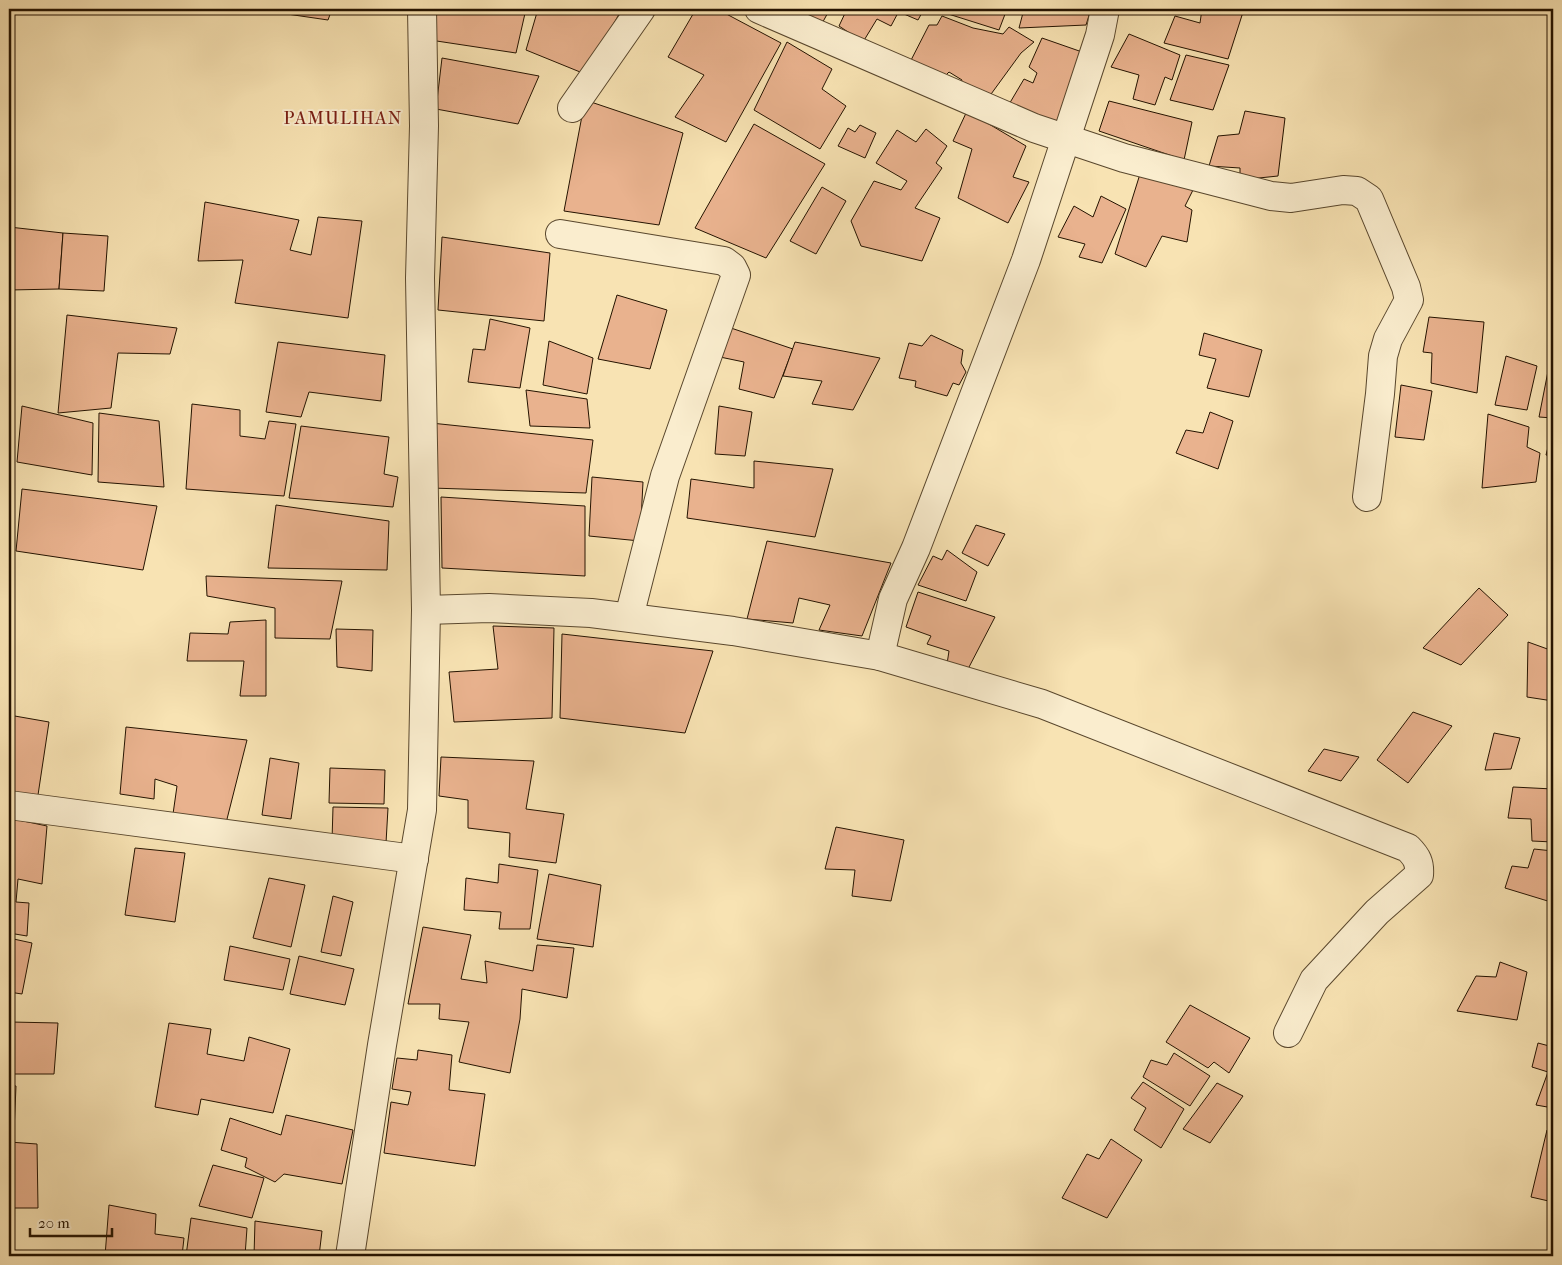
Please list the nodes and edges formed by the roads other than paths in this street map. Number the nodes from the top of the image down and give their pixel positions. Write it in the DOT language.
graph roads {
  1 [pos="422,9"];
  2 [pos="641,9"];
  3 [pos="759,9"];
  4 [pos="1105,9"];
  5 [pos="572,108"];
  6 [pos="1067,140"];
  7 [pos="560,234"];
  8 [pos="1367,496"];
  9 [pos="426,610"];
  10 [pos="630,617"];
  11 [pos="880,656"];
  12 [pos="9,805"];
  13 [pos="414,859"];
  14 [pos="1288,1033"];
  15 [pos="350,1256"];
  1 -- 9 [label="street"];
  2 -- 5 [label="street"];
  3 -- 6 [label="street"];
  4 -- 6 [label="street"];
  6 -- 8 [label="street"];
  6 -- 11 [label="street"];
  7 -- 10 [label="street"];
  9 -- 10 [label="street"];
  9 -- 13 [label="street"];
  10 -- 11 [label="street"];
  11 -- 14 [label="street"];
  12 -- 13 [label="street"];
  13 -- 15 [label="street"];
}
